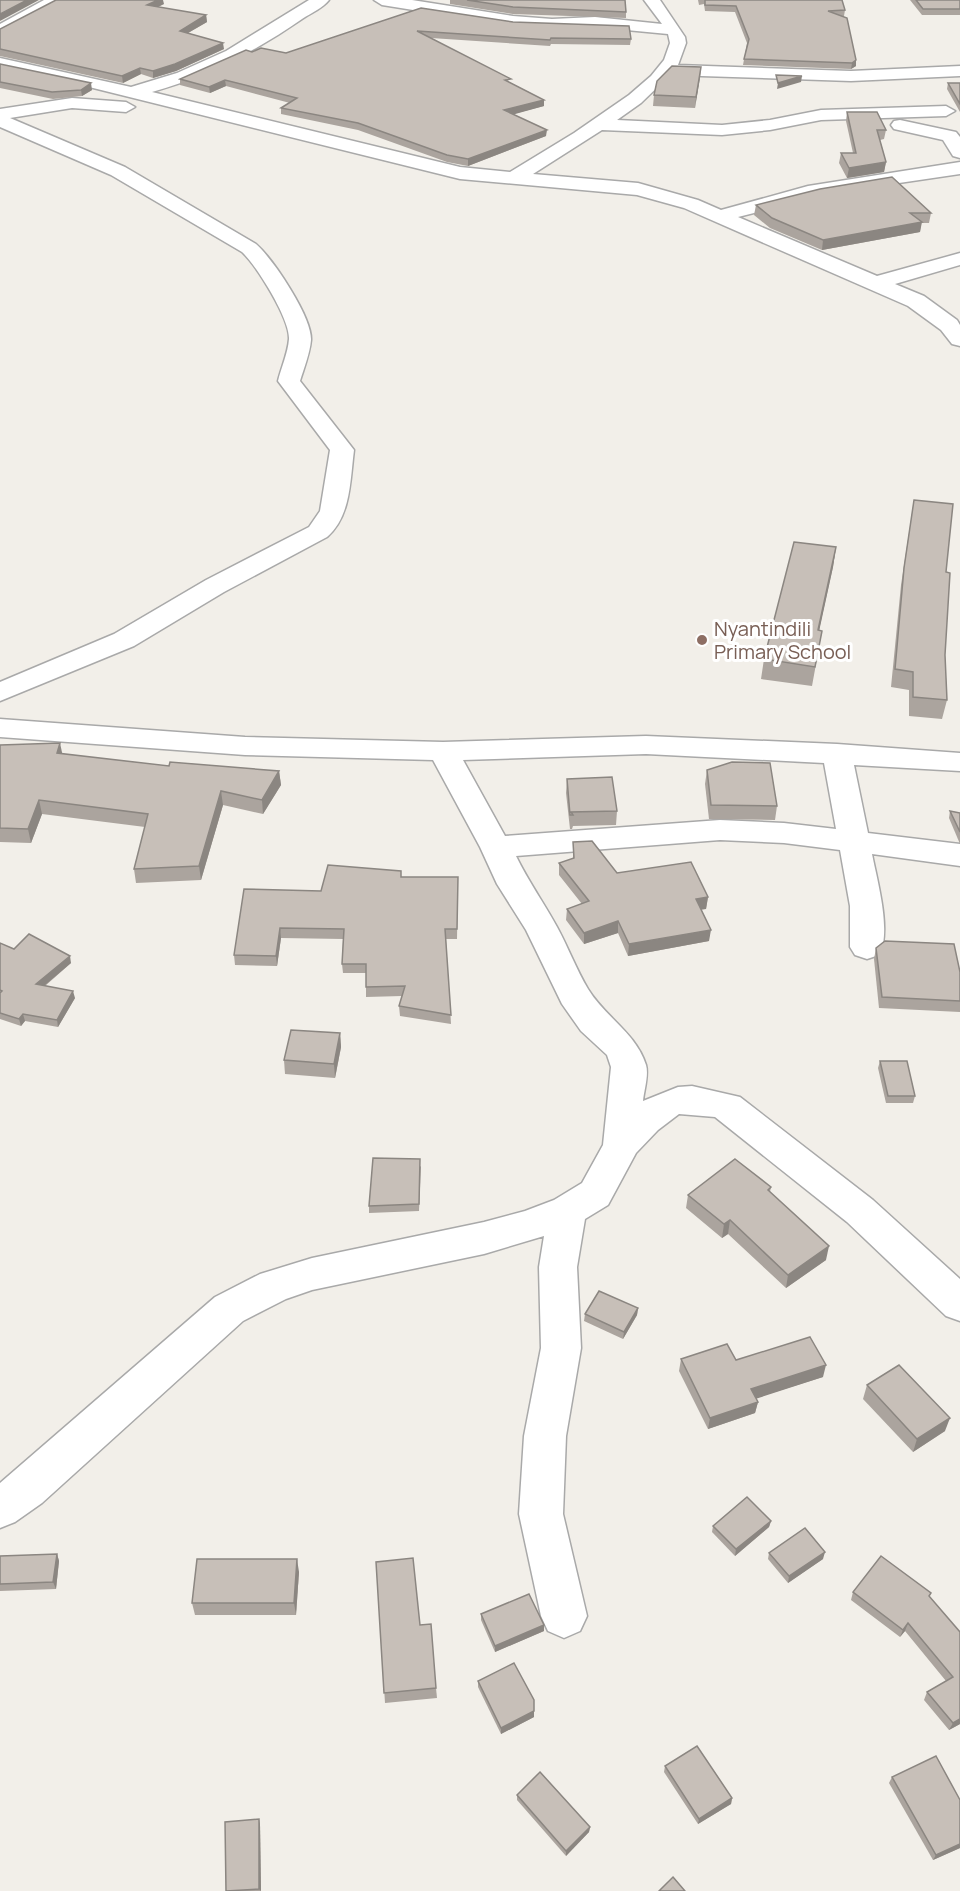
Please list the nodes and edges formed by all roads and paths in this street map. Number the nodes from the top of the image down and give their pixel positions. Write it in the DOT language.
graph roads {
  1 [pos="56,0"];
  2 [pos="321,0"];
  3 [pos="382,0"];
  4 [pos="652,0"];
  5 [pos="674,30"];
  6 [pos="0,31"];
  7 [pos="0,63"];
  8 [pos="664,70"];
  9 [pos="960,71"];
  10 [pos="133,92"];
  11 [pos="206,110"];
  12 [pos="946,111"];
  13 [pos="884,113"];
  14 [pos="0,114"];
  15 [pos="0,120"];
  16 [pos="601,125"];
  17 [pos="960,152"];
  18 [pos="960,168"];
  19 [pos="513,178"];
  20 [pos="719,217"];
  21 [pos="960,259"];
  22 [pos="877,283"];
  23 [pos="960,339"];
  24 [pos="0,692"];
  25 [pos="0,728"];
  26 [pos="443,751"];
  27 [pos="837,753"];
  28 [pos="960,762"];
  29 [pos="853,841"];
  30 [pos="496,847"];
  31 [pos="960,855"];
  32 [pos="867,947"];
  33 [pos="621,1145"];
  34 [pos="567,1211"];
  35 [pos="960,1304"];
  36 [pos="0,1508"];
  37 [pos="564,1616"];
  1 -- 6 [label="street"];
  2 -- 10 [label="street"];
  3 -- 5 [label="street"];
  4 -- 5 [label="street"];
  5 -- 8 [label="street"];
  7 -- 10 [label="street"];
  8 -- 9 [label="street"];
  8 -- 16 [label="street"];
  10 -- 11 [label="street"];
  11 -- 14 [label="street"];
  11 -- 19 [label="street"];
  12 -- 13 [label="street"];
  13 -- 16 [label="street"];
  13 -- 17 [label="street"];
  15 -- 24 [label="street"];
  16 -- 19 [label="street"];
  18 -- 20 [label="street"];
  19 -- 20 [label="street"];
  20 -- 22 [label="street"];
  21 -- 22 [label="street"];
  22 -- 23 [label="street"];
  25 -- 26 [label="street"];
  26 -- 27 [label="street"];
  26 -- 30 [label="street"];
  27 -- 28 [label="street"];
  27 -- 29 [label="street"];
  29 -- 30 [label="street"];
  29 -- 31 [label="street"];
  29 -- 32 [label="street"];
  30 -- 33 [label="street"];
  33 -- 34 [label="street"];
  33 -- 35 [label="street"];
  34 -- 36 [label="street"];
  34 -- 37 [label="street"];
}
